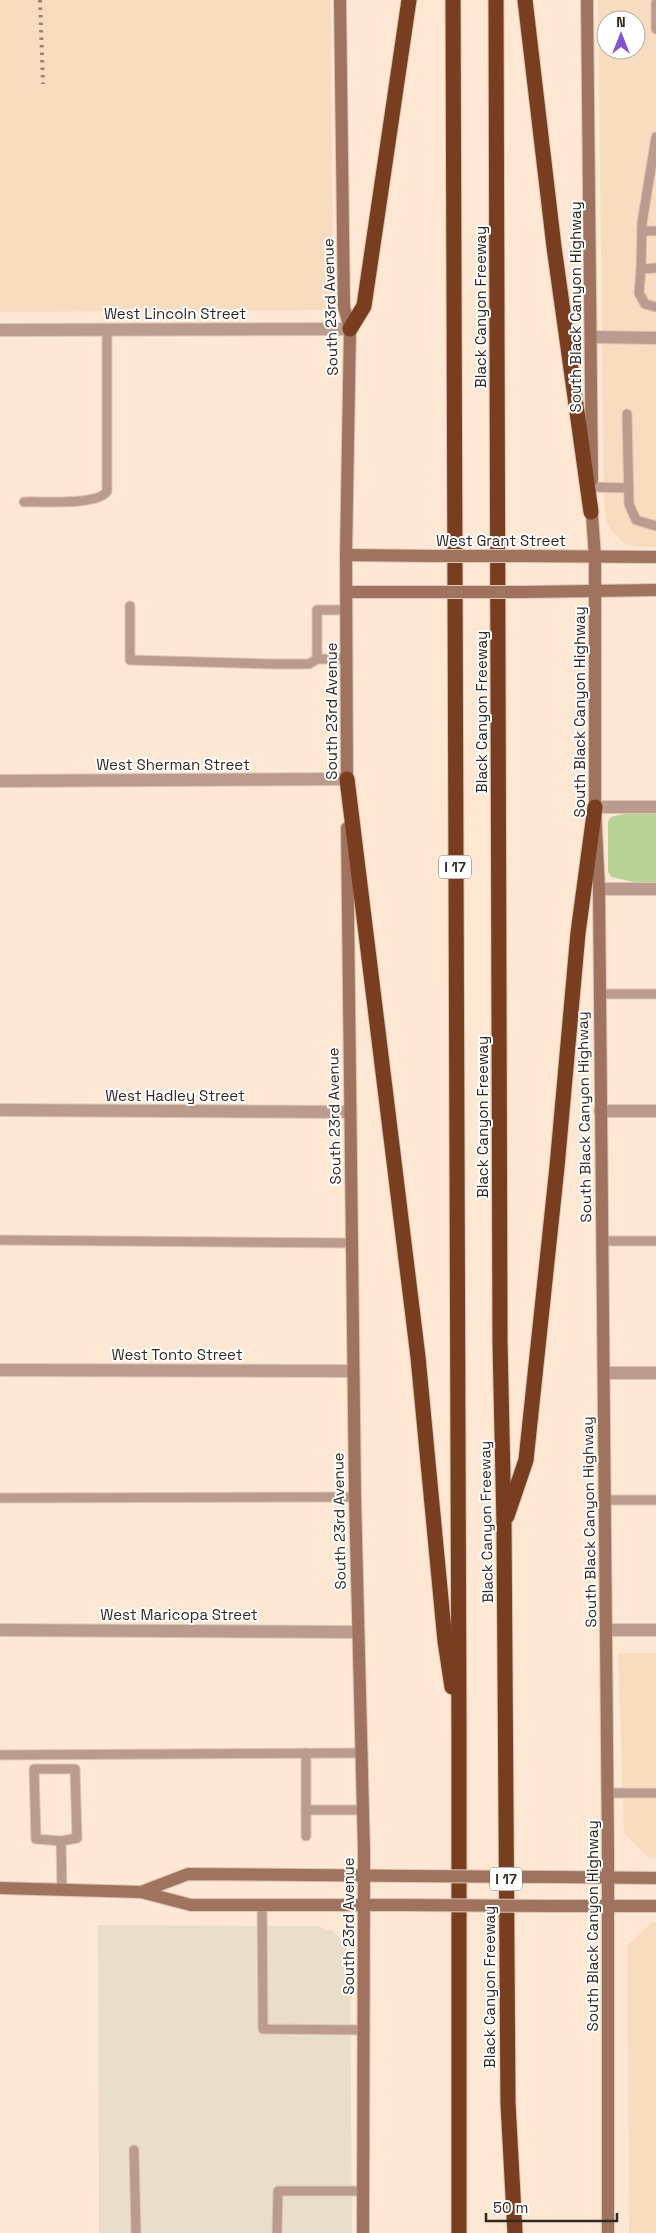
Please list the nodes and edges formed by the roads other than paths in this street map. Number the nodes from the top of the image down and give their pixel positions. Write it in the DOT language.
graph roads {
  1 [pos="340,0"];
  2 [pos="409,0"];
  3 [pos="453,0"];
  4 [pos="496,0"];
  5 [pos="525,0"];
  6 [pos="587,0"];
  7 [pos="656,2"];
  8 [pos="656,29"];
  9 [pos="656,137"];
  10 [pos="655,156"];
  11 [pos="651,194"];
  12 [pos="642,231"];
  13 [pos="656,231"];
  14 [pos="656,268"];
  15 [pos="641,269"];
  16 [pos="656,307"];
  17 [pos="350,329"];
  18 [pos="0,330"];
  19 [pos="106,330"];
  20 [pos="592,337"];
  21 [pos="656,338"];
  22 [pos="627,414"];
  23 [pos="592,487"];
  24 [pos="629,488"];
  25 [pos="24,502"];
  26 [pos="591,512"];
  27 [pos="656,526"];
  28 [pos="346,555"];
  29 [pos="595,556"];
  30 [pos="656,557"];
  31 [pos="656,590"];
  32 [pos="346,592"];
  33 [pos="595,592"];
  34 [pos="130,606"];
  35 [pos="346,610"];
  36 [pos="317,659"];
  37 [pos="347,659"];
  38 [pos="347,779"];
  39 [pos="0,781"];
  40 [pos="595,807"];
  41 [pos="656,807"];
  42 [pos="599,889"];
  43 [pos="656,889"];
  44 [pos="599,994"];
  45 [pos="656,994"];
  46 [pos="0,1110"];
  47 [pos="600,1111"];
  48 [pos="656,1111"];
  49 [pos="350,1112"];
  50 [pos="0,1240"];
  51 [pos="602,1241"];
  52 [pos="656,1241"];
  53 [pos="352,1243"];
  54 [pos="0,1370"];
  55 [pos="353,1371"];
  56 [pos="656,1373"];
  57 [pos="604,1374"];
  58 [pos="354,1497"];
  59 [pos="0,1498"];
  60 [pos="606,1500"];
  61 [pos="656,1500"];
  62 [pos="504,1524"];
  63 [pos="0,1630"];
  64 [pos="606,1630"];
  65 [pos="656,1630"];
  66 [pos="357,1632"];
  67 [pos="460,1733"];
  68 [pos="306,1753"];
  69 [pos="363,1753"];
  70 [pos="0,1755"];
  71 [pos="608,1793"];
  72 [pos="656,1793"];
  73 [pos="306,1810"];
  74 [pos="364,1810"];
  75 [pos="306,1836"];
  76 [pos="61,1841"];
  77 [pos="364,1876"];
  78 [pos="608,1878"];
  79 [pos="656,1878"];
  80 [pos="0,1888"];
  81 [pos="62,1890"];
  82 [pos="141,1892"];
  83 [pos="262,1905"];
  84 [pos="364,1905"];
  85 [pos="608,1906"];
  86 [pos="656,1906"];
  87 [pos="364,2030"];
  88 [pos="134,2150"];
  89 [pos="363,2191"];
  90 [pos="136,2233"];
  91 [pos="277,2233"];
  92 [pos="363,2233"];
  93 [pos="459,2233"];
  94 [pos="516,2233"];
  95 [pos="608,2233"];
  1 -- 17 [label="main road, South 23rd Avenue"];
  2 -- 17 [label="highway"];
  3 -- 67 [label="highway, Black Canyon Freeway / I 17"];
  4 -- 62 [label="highway, Black Canyon Freeway / I 17"];
  5 -- 26 [label="highway"];
  6 -- 20 [label="main road, South Black Canyon Highway"];
  7 -- 8 [label="lane"];
  9 -- 10 [label="lane"];
  10 -- 11 [label="lane"];
  11 -- 12 [label="lane"];
  12 -- 13 [label="lane"];
  12 -- 15 [label="lane"];
  14 -- 15 [label="lane"];
  15 -- 16 [label="lane"];
  17 -- 19 [label="street, West Lincoln Street"];
  17 -- 28 [label="main road, South 23rd Avenue"];
  18 -- 19 [label="street, West Lincoln Street"];
  19 -- 25 [label="lane"];
  20 -- 21 [label="street"];
  20 -- 23 [label="main road, South Black Canyon Highway"];
  22 -- 24 [label="lane"];
  23 -- 24 [label="lane"];
  23 -- 26 [label="main road, South Black Canyon Highway"];
  24 -- 27 [label="lane"];
  26 -- 29 [label="main road, South Black Canyon Highway"];
  28 -- 29 [label="main road, West Grant Street, bridge"];
  28 -- 32 [label="main road, South 23rd Avenue"];
  29 -- 30 [label="main road, West Grant Street"];
  29 -- 33 [label="main road, South Black Canyon Highway"];
  31 -- 33 [label="main road"];
  32 -- 33 [label="main road, bridge"];
  32 -- 35 [label="main road, South 23rd Avenue"];
  33 -- 40 [label="main road, South Black Canyon Highway"];
  34 -- 36 [label="lane"];
  35 -- 36 [label="lane"];
  35 -- 37 [label="main road, South 23rd Avenue"];
  36 -- 37 [label="lane"];
  37 -- 38 [label="main road, South 23rd Avenue"];
  38 -- 39 [label="street, West Sherman Street"];
  38 -- 49 [label="main road, South 23rd Avenue"];
  38 -- 67 [label="highway"];
  40 -- 41 [label="street"];
  40 -- 42 [label="main road, South Black Canyon Highway"];
  40 -- 62 [label="highway"];
  42 -- 43 [label="street"];
  42 -- 44 [label="main road, South Black Canyon Highway"];
  44 -- 45 [label="lane"];
  44 -- 47 [label="main road, South Black Canyon Highway"];
  46 -- 49 [label="street, West Hadley Street"];
  47 -- 48 [label="street"];
  47 -- 51 [label="main road, South Black Canyon Highway"];
  49 -- 53 [label="main road, South 23rd Avenue"];
  50 -- 53 [label="lane"];
  51 -- 52 [label="lane"];
  51 -- 57 [label="main road, South Black Canyon Highway"];
  53 -- 55 [label="main road, South 23rd Avenue"];
  54 -- 55 [label="street, West Tonto Street"];
  55 -- 58 [label="main road, South 23rd Avenue"];
  56 -- 57 [label="street"];
  57 -- 60 [label="main road, South Black Canyon Highway"];
  58 -- 59 [label="lane"];
  58 -- 66 [label="main road, South 23rd Avenue"];
  60 -- 61 [label="lane"];
  60 -- 64 [label="main road, South Black Canyon Highway"];
  62 -- 94 [label="highway, Black Canyon Freeway / I 17"];
  63 -- 66 [label="street, West Maricopa Street"];
  64 -- 65 [label="street"];
  64 -- 71 [label="main road, South Black Canyon Highway"];
  66 -- 69 [label="main road, South 23rd Avenue"];
  67 -- 93 [label="highway, Black Canyon Freeway / I 17"];
  68 -- 69 [label="lane"];
  68 -- 70 [label="lane"];
  68 -- 73 [label="lane"];
  69 -- 74 [label="main road, South 23rd Avenue"];
  71 -- 72 [label="lane"];
  71 -- 78 [label="main road, South Black Canyon Highway"];
  73 -- 74 [label="lane"];
  73 -- 75 [label="lane"];
  74 -- 77 [label="main road, South 23rd Avenue"];
  76 -- 76 [label="lane"];
  76 -- 81 [label="lane"];
  77 -- 78 [label="main road, bridge"];
  77 -- 82 [label="main road"];
  77 -- 84 [label="main road, South 23rd Avenue"];
  78 -- 79 [label="main road"];
  78 -- 85 [label="main road, South Black Canyon Highway"];
  80 -- 81 [label="main road"];
  81 -- 82 [label="main road"];
  82 -- 83 [label="main road"];
  83 -- 84 [label="main road"];
  83 -- 87 [label="lane"];
  84 -- 85 [label="main road, bridge"];
  84 -- 87 [label="main road, South 23rd Avenue"];
  85 -- 86 [label="main road"];
  85 -- 95 [label="main road, South Black Canyon Highway"];
  87 -- 89 [label="main road, South 23rd Avenue"];
  88 -- 90 [label="lane"];
  89 -- 91 [label="lane"];
  89 -- 92 [label="main road, South 23rd Avenue"];
}
